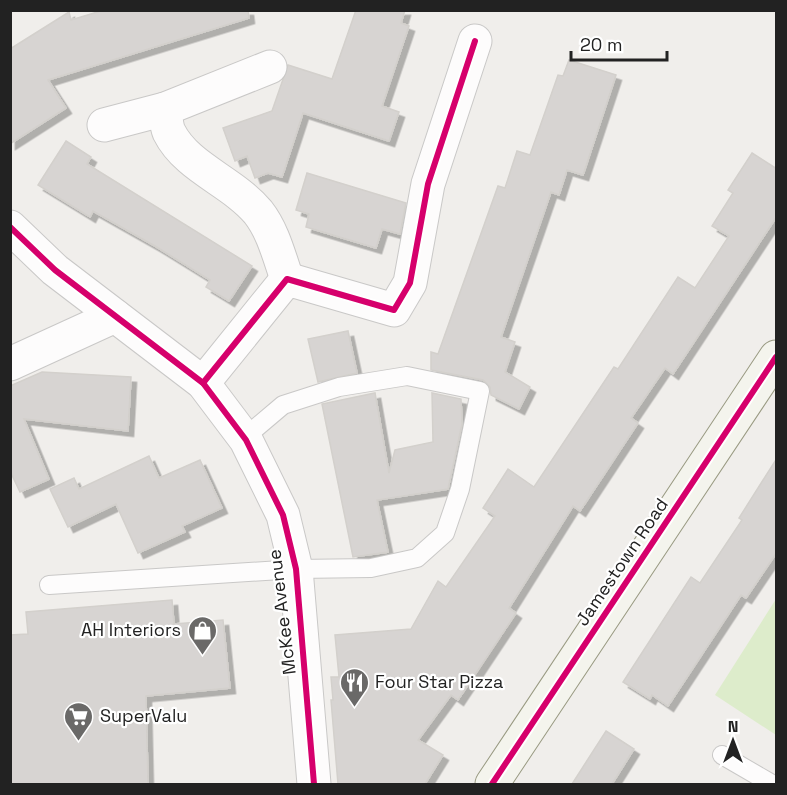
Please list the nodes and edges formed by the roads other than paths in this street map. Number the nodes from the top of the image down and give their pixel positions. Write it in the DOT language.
graph roads {
  1 [pos="475,41"];
  2 [pos="270,68"];
  3 [pos="165,109"];
  4 [pos="104,125"];
  5 [pos="10,227"];
  6 [pos="287,279"];
  7 [pos="115,316"];
  8 [pos="777,357"];
  9 [pos="10,364"];
  10 [pos="202,383"];
  11 [pos="244,438"];
  12 [pos="296,569"];
  13 [pos="49,585"];
  14 [pos="722,755"];
  15 [pos="314,784"];
  16 [pos="492,784"];
  17 [pos="772,784"];
  1 -- 6 [label="street"];
  2 -- 3 [label="street"];
  3 -- 4 [label="street"];
  3 -- 6 [label="street"];
  5 -- 7 [label="street, McKee Avenue"];
  6 -- 10 [label="street"];
  7 -- 9 [label="street"];
  7 -- 10 [label="street, McKee Avenue"];
  8 -- 16 [label="street, Jamestown Road"];
  10 -- 11 [label="street, McKee Avenue"];
  11 -- 12 [label="street, McKee Avenue"];
  11 -- 12 [label="lane"];
  12 -- 13 [label="lane"];
  12 -- 15 [label="street, McKee Avenue"];
  14 -- 17 [label="lane"];
}
